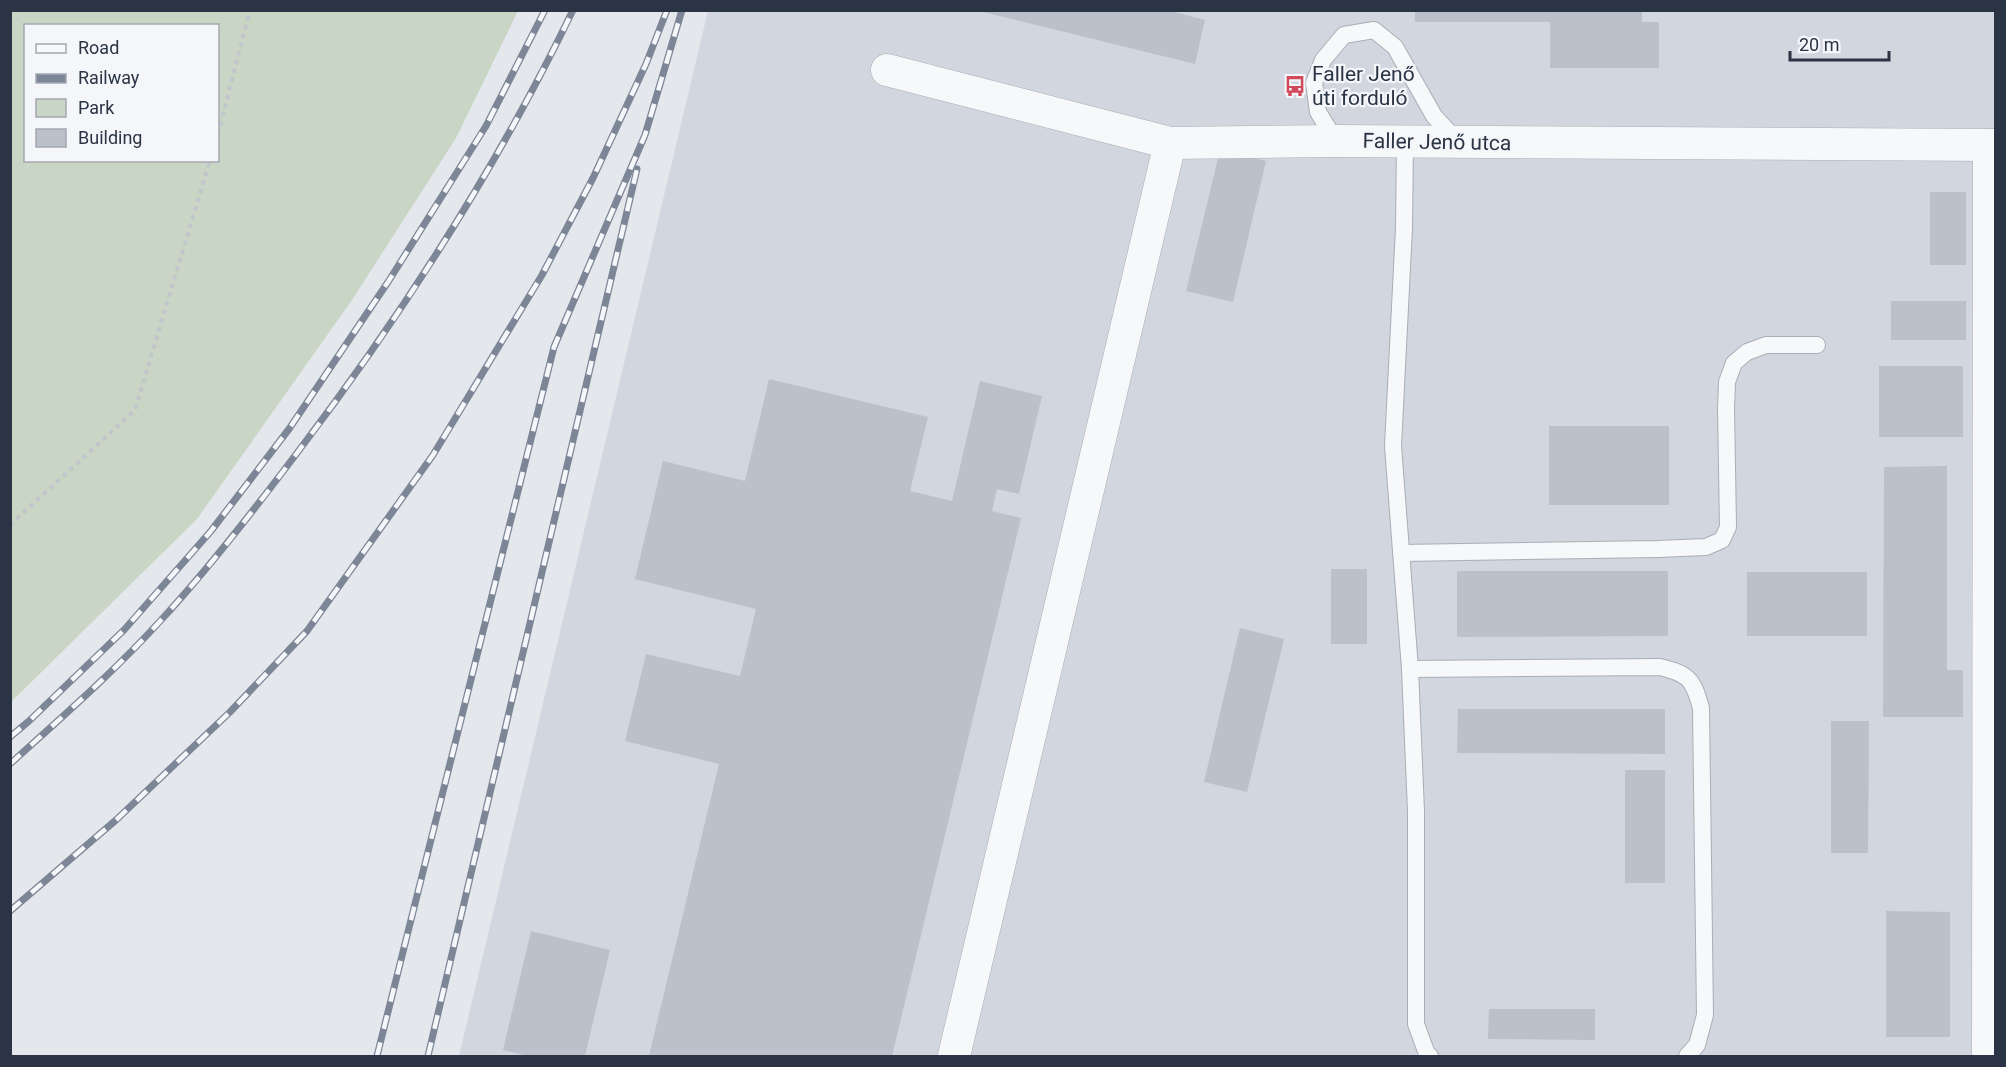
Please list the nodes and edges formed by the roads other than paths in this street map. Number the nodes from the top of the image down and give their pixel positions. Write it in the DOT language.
graph roads {
  1 [pos="887,70"];
  2 [pos="1336,141"];
  3 [pos="1405,142"];
  4 [pos="1170,143"];
  5 [pos="1458,143"];
  6 [pos="1992,145"];
  7 [pos="1817,345"];
  8 [pos="1401,553"];
  9 [pos="1410,669"];
  10 [pos="954,1056"];
  11 [pos="1430,1056"];
  12 [pos="1687,1056"];
  13 [pos="1988,1056"];
  1 -- 4 [label="street, Faller Jenő utca"];
  2 -- 3 [label="street, Faller Jenő utca"];
  2 -- 4 [label="street, Faller Jenő utca"];
  2 -- 5 [label="lane"];
  3 -- 5 [label="street, Faller Jenő utca"];
  3 -- 8 [label="lane"];
  4 -- 10 [label="street"];
  5 -- 6 [label="street, Faller Jenő utca"];
  6 -- 13 [label="street"];
  7 -- 8 [label="lane"];
  8 -- 9 [label="lane"];
  9 -- 11 [label="lane"];
  9 -- 12 [label="lane"];
}
